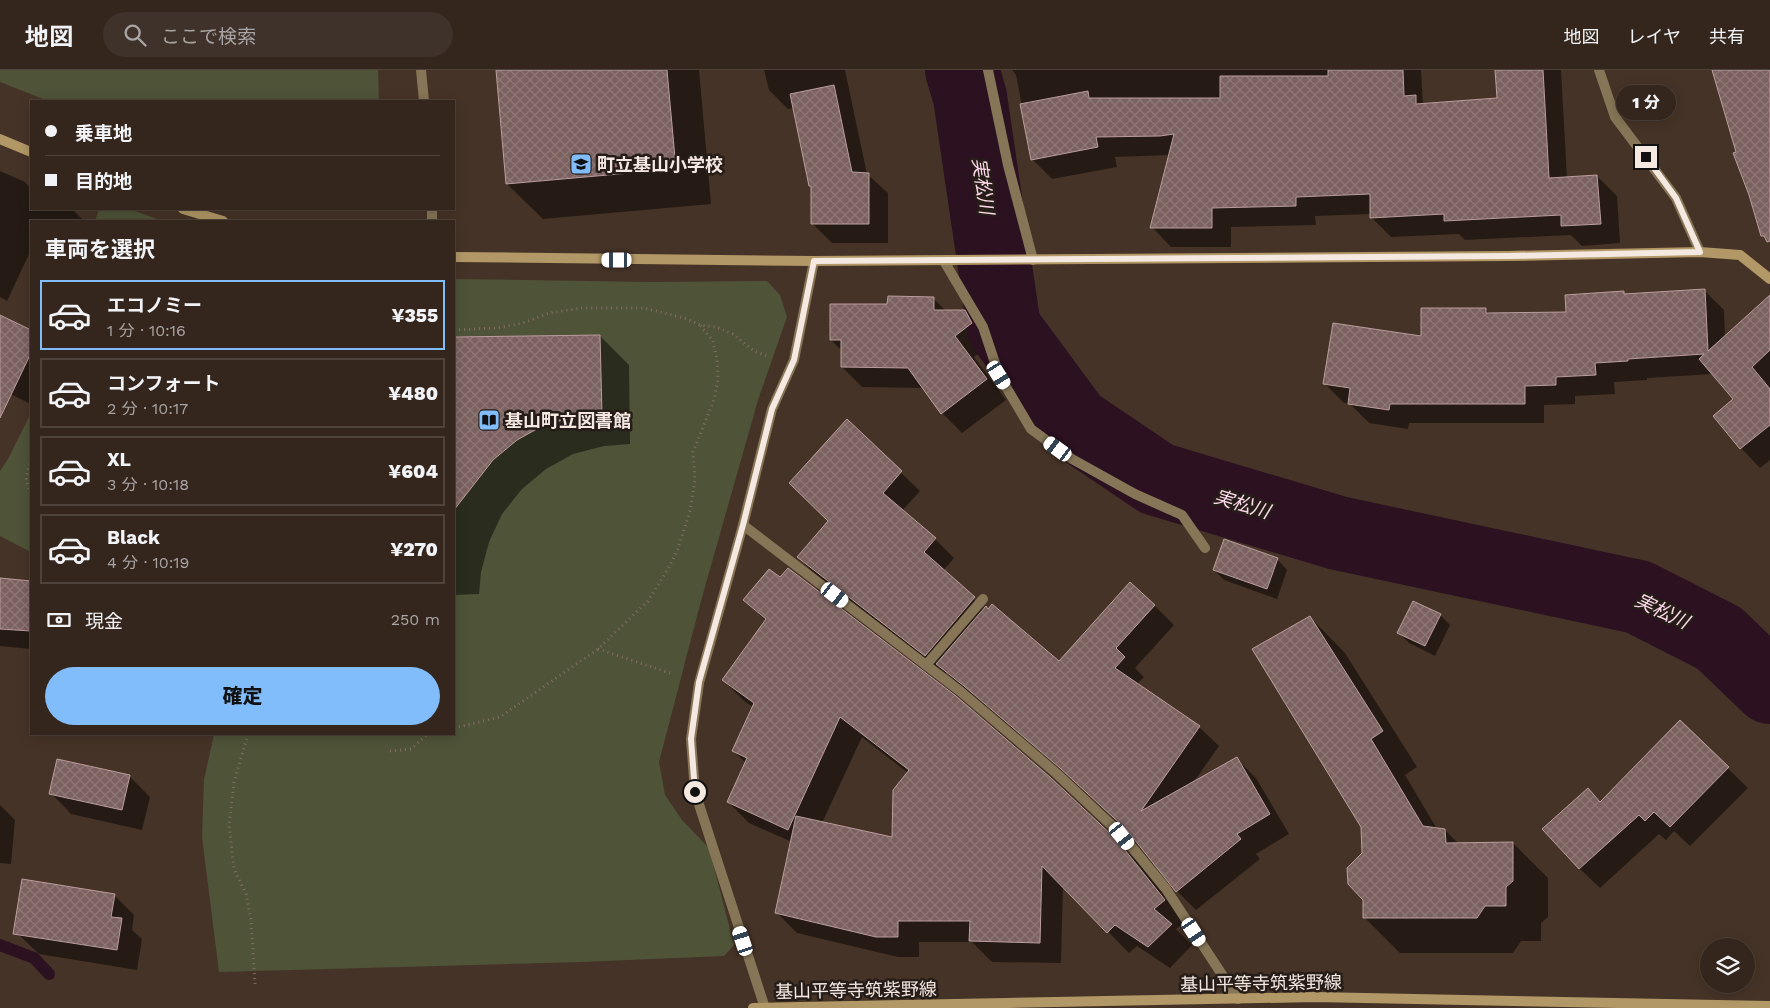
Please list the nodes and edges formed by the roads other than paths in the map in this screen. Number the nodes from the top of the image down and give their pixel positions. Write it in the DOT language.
graph roads {
  1 [pos="421,70"];
  2 [pos="988,70"];
  3 [pos="1599,70"];
  4 [pos="424,100"];
  5 [pos="0,140"];
  6 [pos="30,152"];
  7 [pos="185,210"];
  8 [pos="220,220"];
  9 [pos="1700,252"];
  10 [pos="455,257"];
  11 [pos="1033,260"];
  12 [pos="814,261"];
  13 [pos="944,261"];
  14 [pos="1770,279"];
  15 [pos="743,525"];
  16 [pos="1205,548"];
  17 [pos="983,599"];
  18 [pos="926,665"];
  19 [pos="1238,999"];
  20 [pos="1770,1006"];
  21 [pos="753,1008"];
  22 [pos="765,1008"];
  1 -- 4 [label="street"];
  2 -- 11 [label="street"];
  3 -- 9 [label="street"];
  5 -- 6 [label="street"];
  7 -- 8 [label="street"];
  9 -- 11 [label="street"];
  9 -- 14 [label="street"];
  10 -- 12 [label="street"];
  11 -- 13 [label="street"];
  12 -- 13 [label="street"];
  12 -- 15 [label="street"];
  13 -- 16 [label="street"];
  15 -- 18 [label="street"];
  15 -- 22 [label="street"];
  17 -- 18 [label="street"];
  18 -- 19 [label="street"];
  19 -- 20 [label="street, 基山平等寺筑紫野線"];
  19 -- 22 [label="street, 基山平等寺筑紫野線"];
  21 -- 22 [label="street, 基山平等寺筑紫野線"];
}
